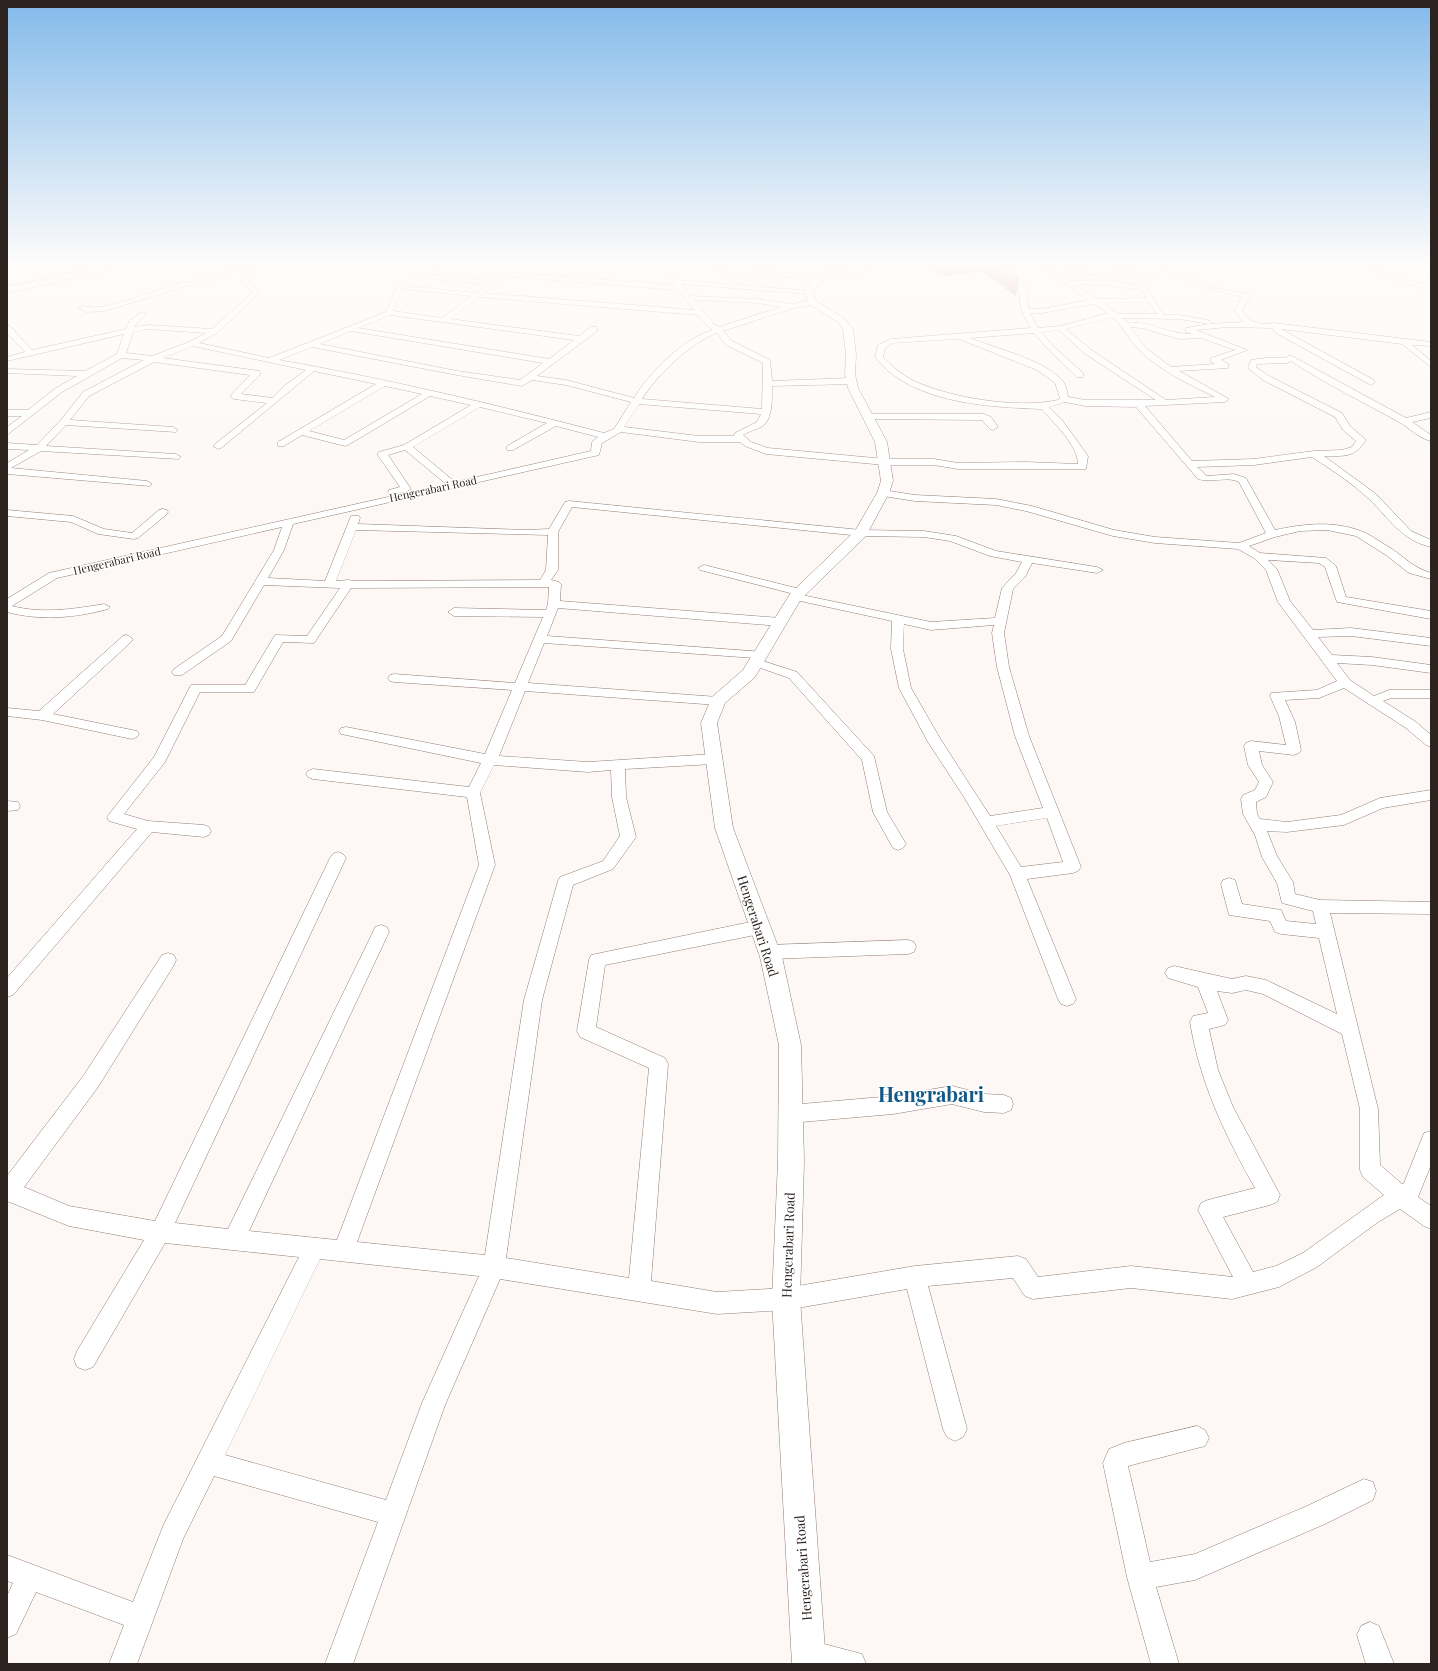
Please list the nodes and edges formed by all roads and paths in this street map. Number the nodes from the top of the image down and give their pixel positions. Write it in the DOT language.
graph roads {
  1 [pos="20,342"];
  2 [pos="53,342"];
  3 [pos="75,342"];
  4 [pos="126,342"];
  5 [pos="195,342"];
  6 [pos="315,342"];
  7 [pos="429,342"];
  8 [pos="576,342"];
  9 [pos="692,342"];
  10 [pos="729,342"];
  11 [pos="850,342"];
  12 [pos="888,342"];
  13 [pos="972,342"];
  14 [pos="1045,342"];
  15 [pos="1077,342"];
  16 [pos="1137,342"];
  17 [pos="1220,342"];
  18 [pos="1299,342"];
  19 [pos="1404,342"];
  20 [pos="192,344"];
  21 [pos="310,344"];
  22 [pos="1431,344"];
  23 [pos="57,346"];
  24 [pos="30,353"];
  25 [pos="121,355"];
  26 [pos="7,359"];
  27 [pos="153,359"];
  28 [pos="269,361"];
  29 [pos="550,362"];
  30 [pos="1431,366"];
  31 [pos="312,368"];
  32 [pos="1171,369"];
  33 [pos="7,371"];
  34 [pos="86,374"];
  35 [pos="1080,375"];
  36 [pos="531,377"];
  37 [pos="852,380"];
  38 [pos="1370,382"];
  39 [pos="383,383"];
  40 [pos="768,384"];
  41 [pos="429,393"];
  42 [pos="1063,399"];
  43 [pos="274,401"];
  44 [pos="637,401"];
  45 [pos="1164,402"];
  46 [pos="478,404"];
  47 [pos="1138,404"];
  48 [pos="1043,406"];
  49 [pos="765,412"];
  50 [pos="7,413"];
  51 [pos="30,414"];
  52 [pos="1431,415"];
  53 [pos="868,417"];
  54 [pos="1405,421"];
  55 [pos="64,422"];
  56 [pos="554,423"];
  57 [pos="993,426"];
  58 [pos="173,430"];
  59 [pos="618,430"];
  60 [pos="7,432"];
  61 [pos="300,432"];
  62 [pos="604,436"];
  63 [pos="1431,438"];
  64 [pos="743,440"];
  65 [pos="281,444"];
  66 [pos="7,446"];
  67 [pos="218,446"];
  68 [pos="408,447"];
  69 [pos="38,448"];
  70 [pos="510,448"];
  71 [pos="1314,454"];
  72 [pos="176,457"];
  73 [pos="885,462"];
  74 [pos="1190,464"];
  75 [pos="7,467"];
  76 [pos="7,471"];
  77 [pos="147,484"];
  78 [pos="453,485"];
  79 [pos="883,493"];
  80 [pos="393,498"];
  81 [pos="360,506"];
  82 [pos="163,512"];
  83 [pos="7,513"];
  84 [pos="290,522"];
  85 [pos="352,527"];
  86 [pos="553,532"];
  87 [pos="861,533"];
  88 [pos="1272,534"];
  89 [pos="1431,544"];
  90 [pos="1240,546"];
  91 [pos="1258,556"];
  92 [pos="1029,560"];
  93 [pos="704,568"];
  94 [pos="1097,570"];
  95 [pos="1431,576"];
  96 [pos="261,581"];
  97 [pos="349,583"];
  98 [pos="544,583"];
  99 [pos="330,584"];
  100 [pos="798,594"];
  101 [pos="104,606"];
  102 [pos="9,609"];
  103 [pos="552,609"];
  104 [pos="454,612"];
  105 [pos="1431,615"];
  106 [pos="898,620"];
  107 [pos="1000,621"];
  108 [pos="780,622"];
  109 [pos="1310,634"];
  110 [pos="127,639"];
  111 [pos="540,639"];
  112 [pos="1431,642"];
  113 [pos="759,659"];
  114 [pos="1328,659"];
  115 [pos="1431,669"];
  116 [pos="178,672"];
  117 [pos="394,678"];
  118 [pos="1345,683"];
  119 [pos="521,686"];
  120 [pos="1431,694"];
  121 [pos="718,701"];
  122 [pos="1373,701"];
  123 [pos="7,712"];
  124 [pos="42,716"];
  125 [pos="346,731"];
  126 [pos="132,734"];
  127 [pos="1431,742"];
  128 [pos="714,759"];
  129 [pos="490,760"];
  130 [pos="618,765"];
  131 [pos="313,774"];
  132 [pos="473,793"];
  133 [pos="1431,795"];
  134 [pos="1051,812"];
  135 [pos="986,822"];
  136 [pos="1256,824"];
  137 [pos="148,826"];
  138 [pos="204,831"];
  139 [pos="898,844"];
  140 [pos="338,858"];
  141 [pos="1017,874"];
  142 [pos="1229,884"];
  143 [pos="1320,906"];
  144 [pos="1431,908"];
  145 [pos="760,927"];
  146 [pos="381,932"];
  147 [pos="1326,932"];
  148 [pos="908,947"];
  149 [pos="769,952"];
  150 [pos="168,960"];
  151 [pos="1174,973"];
  152 [pos="1206,981"];
  153 [pos="7,990"];
  154 [pos="1067,999"];
  155 [pos="1349,1029"];
  156 [pos="1004,1104"];
  157 [pos="790,1114"];
  158 [pos="1431,1140"];
  159 [pos="8,1190"];
  160 [pos="1401,1197"];
  161 [pos="1431,1219"];
  162 [pos="160,1232"];
  163 [pos="234,1240"];
  164 [pos="314,1248"];
  165 [pos="343,1252"];
  166 [pos="494,1267"];
  167 [pos="915,1277"];
  168 [pos="1248,1284"];
  169 [pos="639,1290"];
  170 [pos="786,1299"];
  171 [pos="85,1359"];
  172 [pos="955,1429"];
  173 [pos="1197,1438"];
  174 [pos="208,1462"];
  175 [pos="1364,1491"];
  176 [pos="393,1514"];
  177 [pos="19,1572"];
  178 [pos="1140,1577"];
  179 [pos="140,1618"];
  180 [pos="7,1625"];
  181 [pos="1370,1635"];
  182 [pos="809,1659"];
  183 [pos="122,1664"];
  184 [pos="339,1664"];
  185 [pos="852,1664"];
  186 [pos="1165,1664"];
  187 [pos="1380,1664"];
  1 -- 24 [label="street"];
  2 -- 23 [label="street"];
  3 -- 23 [label="street"];
  4 -- 25 [label="street"];
  5 -- 20 [label="street"];
  6 -- 21 [label="street"];
  7 -- 29 [label="street"];
  8 -- 29 [label="street"];
  9 -- 44 [label="street"];
  10 -- 40 [label="street"];
  11 -- 37 [label="main road, Hengerabari Road"];
  12 -- 48 [label="street"];
  13 -- 42 [label="street"];
  14 -- 35 [label="street"];
  15 -- 45 [label="street"];
  16 -- 32 [label="street"];
  17 -- 32 [label="street"];
  18 -- 38 [label="street"];
  19 -- 22 [label="street"];
  19 -- 30 [label="street"];
  20 -- 27 [label="street"];
  20 -- 28 [label="street"];
  21 -- 28 [label="street"];
  21 -- 36 [label="street"];
  23 -- 24 [label="street"];
  24 -- 26 [label="street"];
  25 -- 27 [label="street"];
  25 -- 34 [label="street"];
  27 -- 43 [label="street"];
  27 -- 55 [label="street"];
  28 -- 31 [label="street"];
  29 -- 36 [label="street"];
  31 -- 39 [label="street"];
  31 -- 43 [label="street"];
  32 -- 45 [label="street"];
  33 -- 34 [label="street"];
  34 -- 51 [label="street"];
  36 -- 44 [label="street"];
  37 -- 40 [label="street"];
  37 -- 53 [label="main road, Hengerabari Road"];
  39 -- 41 [label="street"];
  39 -- 61 [label="street"];
  40 -- 49 [label="street"];
  41 -- 46 [label="street"];
  41 -- 61 [label="street"];
  42 -- 47 [label="street"];
  42 -- 48 [label="street"];
  43 -- 67 [label="street"];
  44 -- 49 [label="street"];
  44 -- 59 [label="street"];
  45 -- 47 [label="street"];
  46 -- 56 [label="street"];
  46 -- 68 [label="street"];
  47 -- 74 [label="street"];
  48 -- 73 [label="street"];
  49 -- 64 [label="street"];
  50 -- 51 [label="street"];
  51 -- 60 [label="street"];
  52 -- 54 [label="street"];
  53 -- 57 [label="street"];
  53 -- 73 [label="main road, Hengerabari Road"];
  54 -- 63 [label="street"];
  54 -- 71 [label="street"];
  55 -- 58 [label="street"];
  55 -- 69 [label="street"];
  56 -- 62 [label="street"];
  56 -- 70 [label="street"];
  59 -- 62 [label="street"];
  59 -- 64 [label="street"];
  61 -- 65 [label="street"];
  62 -- 78 [label="street, Hengerabari Road"];
  64 -- 73 [label="street"];
  66 -- 69 [label="street"];
  68 -- 78 [label="street"];
  68 -- 80 [label="street"];
  69 -- 72 [label="street"];
  69 -- 75 [label="street"];
  71 -- 74 [label="street"];
  71 -- 89 [label="street"];
  73 -- 79 [label="main road, Hengerabari Road"];
  74 -- 88 [label="street"];
  76 -- 77 [label="street"];
  78 -- 80 [label="street, Hengerabari Road"];
  79 -- 87 [label="main road, Hengerabari Road"];
  79 -- 90 [label="street"];
  80 -- 81 [label="street, Hengerabari Road"];
  81 -- 84 [label="street, Hengerabari Road"];
  81 -- 85 [label="street"];
  82 -- 83 [label="street"];
  84 -- 96 [label="street"];
  84 -- 102 [label="street, Hengerabari Road"];
  85 -- 86 [label="street"];
  85 -- 99 [label="street"];
  86 -- 87 [label="street"];
  86 -- 98 [label="street"];
  87 -- 92 [label="street"];
  87 -- 100 [label="main road, Hengerabari Road"];
  88 -- 90 [label="street"];
  88 -- 95 [label="street"];
  90 -- 91 [label="street"];
  91 -- 105 [label="street"];
  91 -- 109 [label="street"];
  92 -- 94 [label="street"];
  92 -- 107 [label="street"];
  93 -- 100 [label="street"];
  96 -- 99 [label="street"];
  96 -- 116 [label="street"];
  97 -- 98 [label="street"];
  97 -- 99 [label="street"];
  97 -- 137 [label="street"];
  98 -- 103 [label="street"];
  100 -- 106 [label="street"];
  100 -- 108 [label="main road, Hengerabari Road"];
  101 -- 102 [label="street"];
  103 -- 104 [label="street"];
  103 -- 108 [label="street"];
  103 -- 111 [label="street"];
  106 -- 107 [label="street"];
  106 -- 135 [label="street"];
  107 -- 134 [label="street"];
  108 -- 113 [label="main road, Hengerabari Road"];
  109 -- 112 [label="street"];
  109 -- 114 [label="street"];
  110 -- 124 [label="street"];
  111 -- 113 [label="street"];
  111 -- 119 [label="street"];
  113 -- 121 [label="main road, Hengerabari Road"];
  113 -- 139 [label="street"];
  114 -- 115 [label="street"];
  114 -- 118 [label="street"];
  117 -- 119 [label="street"];
  118 -- 122 [label="street"];
  118 -- 136 [label="street"];
  119 -- 121 [label="street"];
  119 -- 129 [label="street"];
  120 -- 122 [label="street"];
  121 -- 128 [label="main road, Hengerabari Road"];
  122 -- 127 [label="street"];
  123 -- 124 [label="street"];
  124 -- 126 [label="street"];
  125 -- 129 [label="street"];
  128 -- 130 [label="street"];
  128 -- 145 [label="main road, Hengerabari Road"];
  129 -- 130 [label="street"];
  129 -- 132 [label="street"];
  130 -- 166 [label="street"];
  131 -- 132 [label="street"];
  132 -- 165 [label="street"];
  133 -- 136 [label="street"];
  134 -- 135 [label="street"];
  134 -- 141 [label="street"];
  135 -- 141 [label="street"];
  136 -- 143 [label="street"];
  137 -- 138 [label="street"];
  137 -- 153 [label="street"];
  140 -- 162 [label="street"];
  141 -- 154 [label="street"];
  142 -- 147 [label="street"];
  143 -- 144 [label="street"];
  143 -- 147 [label="street"];
  145 -- 149 [label="main road, Hengerabari Road"];
  145 -- 169 [label="street"];
  146 -- 163 [label="street"];
  147 -- 155 [label="street"];
  148 -- 149 [label="street"];
  149 -- 157 [label="main road, Hengerabari Road"];
  150 -- 159 [label="street"];
  151 -- 152 [label="street"];
  152 -- 155 [label="street"];
  152 -- 168 [label="street"];
  155 -- 160 [label="street"];
  156 -- 157 [label="street"];
  157 -- 170 [label="main road, Hengerabari Road"];
  158 -- 160 [label="street"];
  159 -- 162 [label="street"];
  160 -- 161 [label="street"];
  160 -- 168 [label="street"];
  162 -- 163 [label="street"];
  162 -- 171 [label="street"];
  163 -- 164 [label="street"];
  164 -- 165 [label="street"];
  164 -- 174 [label="street"];
  165 -- 166 [label="street"];
  166 -- 169 [label="street"];
  166 -- 176 [label="street"];
  167 -- 168 [label="street"];
  167 -- 170 [label="street"];
  167 -- 172 [label="street"];
  169 -- 170 [label="street"];
  170 -- 182 [label="main road, Hengerabari Road"];
  173 -- 178 [label="street"];
  174 -- 176 [label="street"];
  174 -- 179 [label="street"];
  175 -- 178 [label="street"];
  176 -- 184 [label="street"];
  177 -- 179 [label="street"];
  177 -- 180 [label="street"];
  178 -- 186 [label="street"];
  179 -- 183 [label="street"];
  181 -- 187 [label="street"];
  182 -- 185 [label="street"];
}
